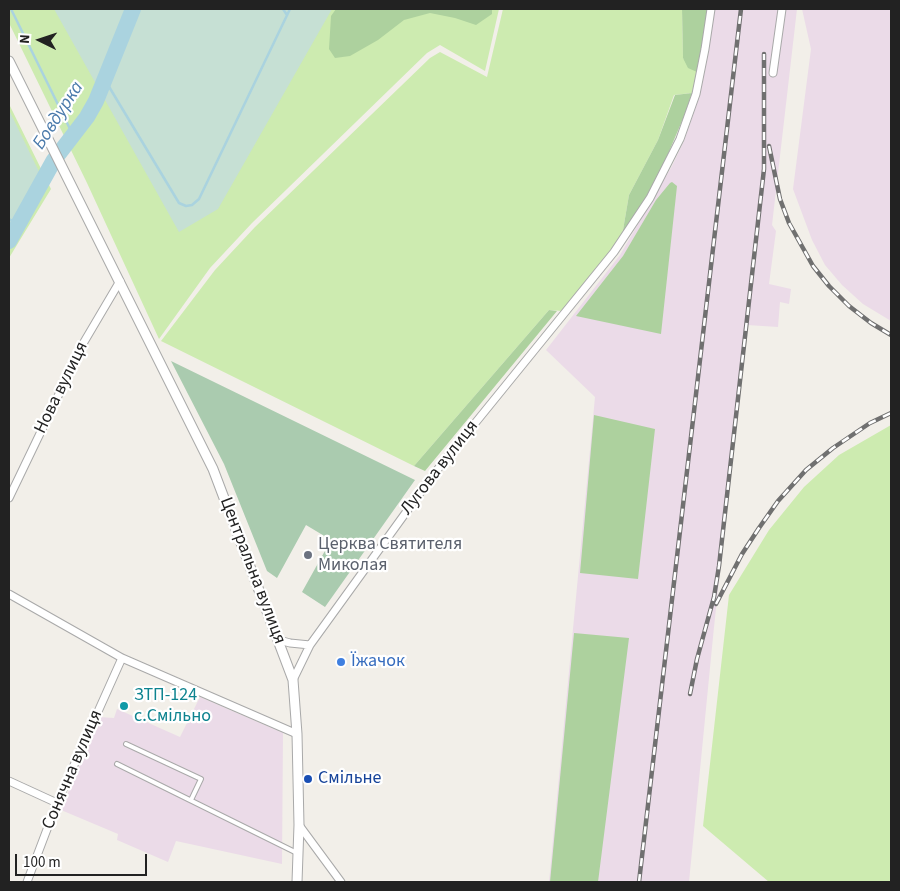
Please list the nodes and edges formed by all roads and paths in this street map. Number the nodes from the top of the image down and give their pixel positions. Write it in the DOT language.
graph roads {
  1 [pos="711,9"];
  2 [pos="782,9"];
  3 [pos="9,60"];
  4 [pos="773,73"];
  5 [pos="120,281"];
  6 [pos="9,498"];
  7 [pos="9,594"];
  8 [pos="279,640"];
  9 [pos="310,645"];
  10 [pos="122,658"];
  11 [pos="293,680"];
  12 [pos="297,734"];
  13 [pos="126,744"];
  14 [pos="117,764"];
  15 [pos="9,781"];
  16 [pos="191,800"];
  17 [pos="57,803"];
  18 [pos="299,825"];
  19 [pos="299,854"];
  20 [pos="27,882"];
  21 [pos="297,882"];
  22 [pos="341,882"];
  1 -- 9 [label="street, Лугова вулиця"];
  2 -- 4 [label="street"];
  3 -- 5 [label="street, Центральна вулиця"];
  5 -- 6 [label="street, Нова вулиця"];
  5 -- 8 [label="street, Центральна вулиця"];
  7 -- 10 [label="street"];
  8 -- 9 [label="street"];
  8 -- 11 [label="street, Центральна вулиця"];
  9 -- 11 [label="street, Лугова вулиця"];
  10 -- 12 [label="street"];
  10 -- 17 [label="street, Сонячна вулиця"];
  11 -- 12 [label="street, Центральна вулиця"];
  12 -- 18 [label="street, Центральна вулиця"];
  13 -- 16 [label="lane"];
  14 -- 16 [label="lane"];
  15 -- 17 [label="street"];
  16 -- 19 [label="lane"];
  17 -- 20 [label="street, Сонячна вулиця"];
  18 -- 19 [label="street, Центральна вулиця"];
  18 -- 22 [label="street"];
  19 -- 21 [label="street, Центральна вулиця"];
}
